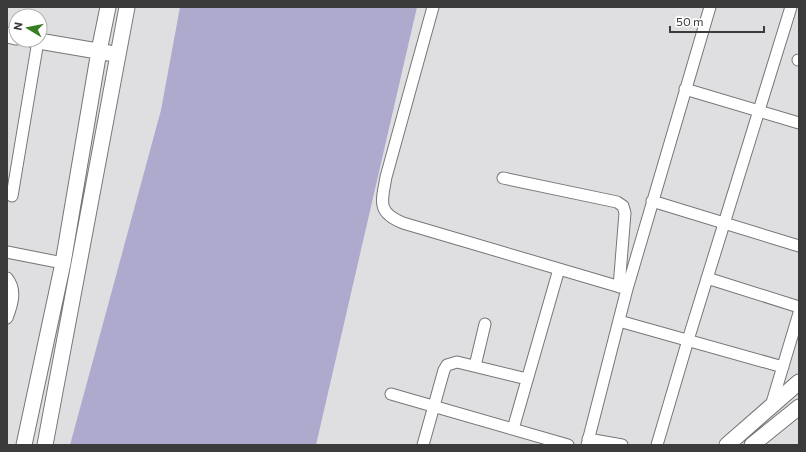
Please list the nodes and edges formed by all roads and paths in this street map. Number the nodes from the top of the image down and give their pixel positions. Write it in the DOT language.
graph roads {
  1 [pos="108,7"];
  2 [pos="127,7"];
  3 [pos="433,7"];
  4 [pos="710,7"];
  5 [pos="791,7"];
  6 [pos="48,42"];
  7 [pos="35,48"];
  8 [pos="99,51"];
  9 [pos="118,55"];
  10 [pos="685,89"];
  11 [pos="759,111"];
  12 [pos="799,122"];
  13 [pos="503,178"];
  14 [pos="12,196"];
  15 [pos="652,201"];
  16 [pos="724,223"];
  17 [pos="799,246"];
  18 [pos="7,252"];
  19 [pos="63,264"];
  20 [pos="559,269"];
  21 [pos="7,278"];
  22 [pos="707,278"];
  23 [pos="623,288"];
  24 [pos="799,307"];
  25 [pos="799,313"];
  26 [pos="7,318"];
  27 [pos="619,321"];
  28 [pos="485,324"];
  29 [pos="688,340"];
  30 [pos="475,366"];
  31 [pos="783,366"];
  32 [pos="527,379"];
  33 [pos="799,382"];
  34 [pos="391,394"];
  35 [pos="434,406"];
  36 [pos="770,407"];
  37 [pos="799,407"];
  38 [pos="513,429"];
  39 [pos="588,442"];
  40 [pos="24,445"];
  41 [pos="45,445"];
  42 [pos="424,445"];
  43 [pos="568,445"];
  44 [pos="622,445"];
  45 [pos="657,445"];
  46 [pos="727,445"];
  47 [pos="752,445"];
  1 -- 8 [label="street"];
  2 -- 9 [label="street"];
  3 -- 20 [label="street"];
  4 -- 10 [label="street"];
  5 -- 11 [label="street"];
  6 -- 8 [label="street"];
  7 -- 14 [label="street"];
  8 -- 9 [label="street"];
  8 -- 19 [label="street"];
  9 -- 41 [label="street"];
  10 -- 11 [label="street"];
  10 -- 15 [label="street"];
  11 -- 12 [label="street"];
  11 -- 16 [label="street"];
  13 -- 23 [label="street"];
  15 -- 16 [label="street"];
  15 -- 23 [label="street"];
  16 -- 17 [label="street"];
  16 -- 22 [label="street"];
  18 -- 19 [label="street"];
  19 -- 40 [label="street"];
  20 -- 23 [label="street"];
  20 -- 32 [label="street"];
  21 -- 26 [label="street"];
  22 -- 24 [label="street"];
  22 -- 29 [label="street"];
  23 -- 27 [label="street"];
  25 -- 31 [label="street"];
  27 -- 29 [label="street"];
  27 -- 39 [label="street"];
  28 -- 30 [label="street"];
  29 -- 31 [label="street"];
  29 -- 45 [label="street"];
  30 -- 32 [label="street"];
  30 -- 35 [label="street"];
  31 -- 36 [label="street"];
  32 -- 38 [label="street"];
  33 -- 36 [label="street"];
  34 -- 35 [label="street"];
  35 -- 38 [label="street"];
  35 -- 42 [label="street"];
  36 -- 46 [label="street"];
  37 -- 47 [label="street"];
  38 -- 43 [label="street"];
  39 -- 44 [label="street"];
}
